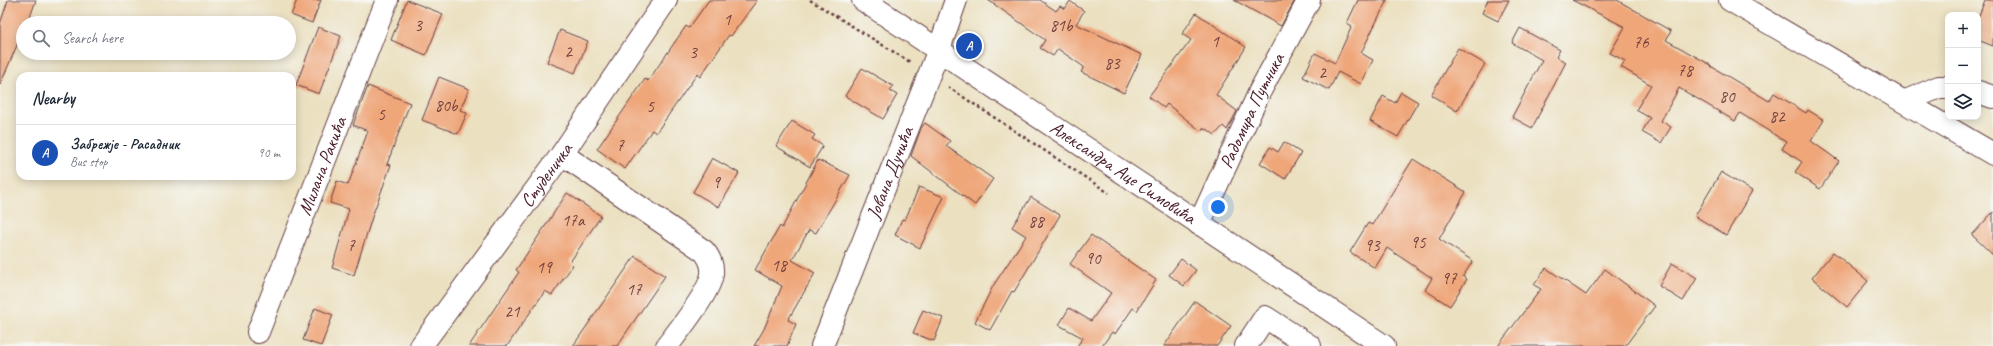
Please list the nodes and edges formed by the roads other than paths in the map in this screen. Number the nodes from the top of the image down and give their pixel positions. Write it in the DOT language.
graph roads {
  1 [pos="386,0"];
  2 [pos="666,0"];
  3 [pos="863,0"];
  4 [pos="956,0"];
  5 [pos="1309,0"];
  6 [pos="1730,0"];
  7 [pos="938,52"];
  8 [pos="1945,87"];
  9 [pos="1981,93"];
  10 [pos="1993,97"];
  11 [pos="1906,102"];
  12 [pos="562,154"];
  13 [pos="1993,154"];
  14 [pos="1199,224"];
  15 [pos="258,332"];
  16 [pos="1302,344"];
  17 [pos="421,346"];
  18 [pos="667,346"];
  19 [pos="822,346"];
  20 [pos="1246,346"];
  21 [pos="1384,346"];
  1 -- 15 [label="street, Милана Ракића"];
  2 -- 12 [label="street, Студеничка"];
  3 -- 7 [label="street, Александра Аце Симовића"];
  4 -- 7 [label="street, Јована Дучића"];
  5 -- 14 [label="street, Радомира Путника"];
  6 -- 11 [label="street"];
  7 -- 14 [label="street, Александра Аце Симовића"];
  7 -- 19 [label="street, Јована Дучића"];
  8 -- 11 [label="street"];
  9 -- 10 [label="street"];
  11 -- 13 [label="street"];
  12 -- 17 [label="street, Студеничка"];
  12 -- 18 [label="street"];
  14 -- 21 [label="street, Александра Аце Симовића"];
  16 -- 20 [label="street"];
}
